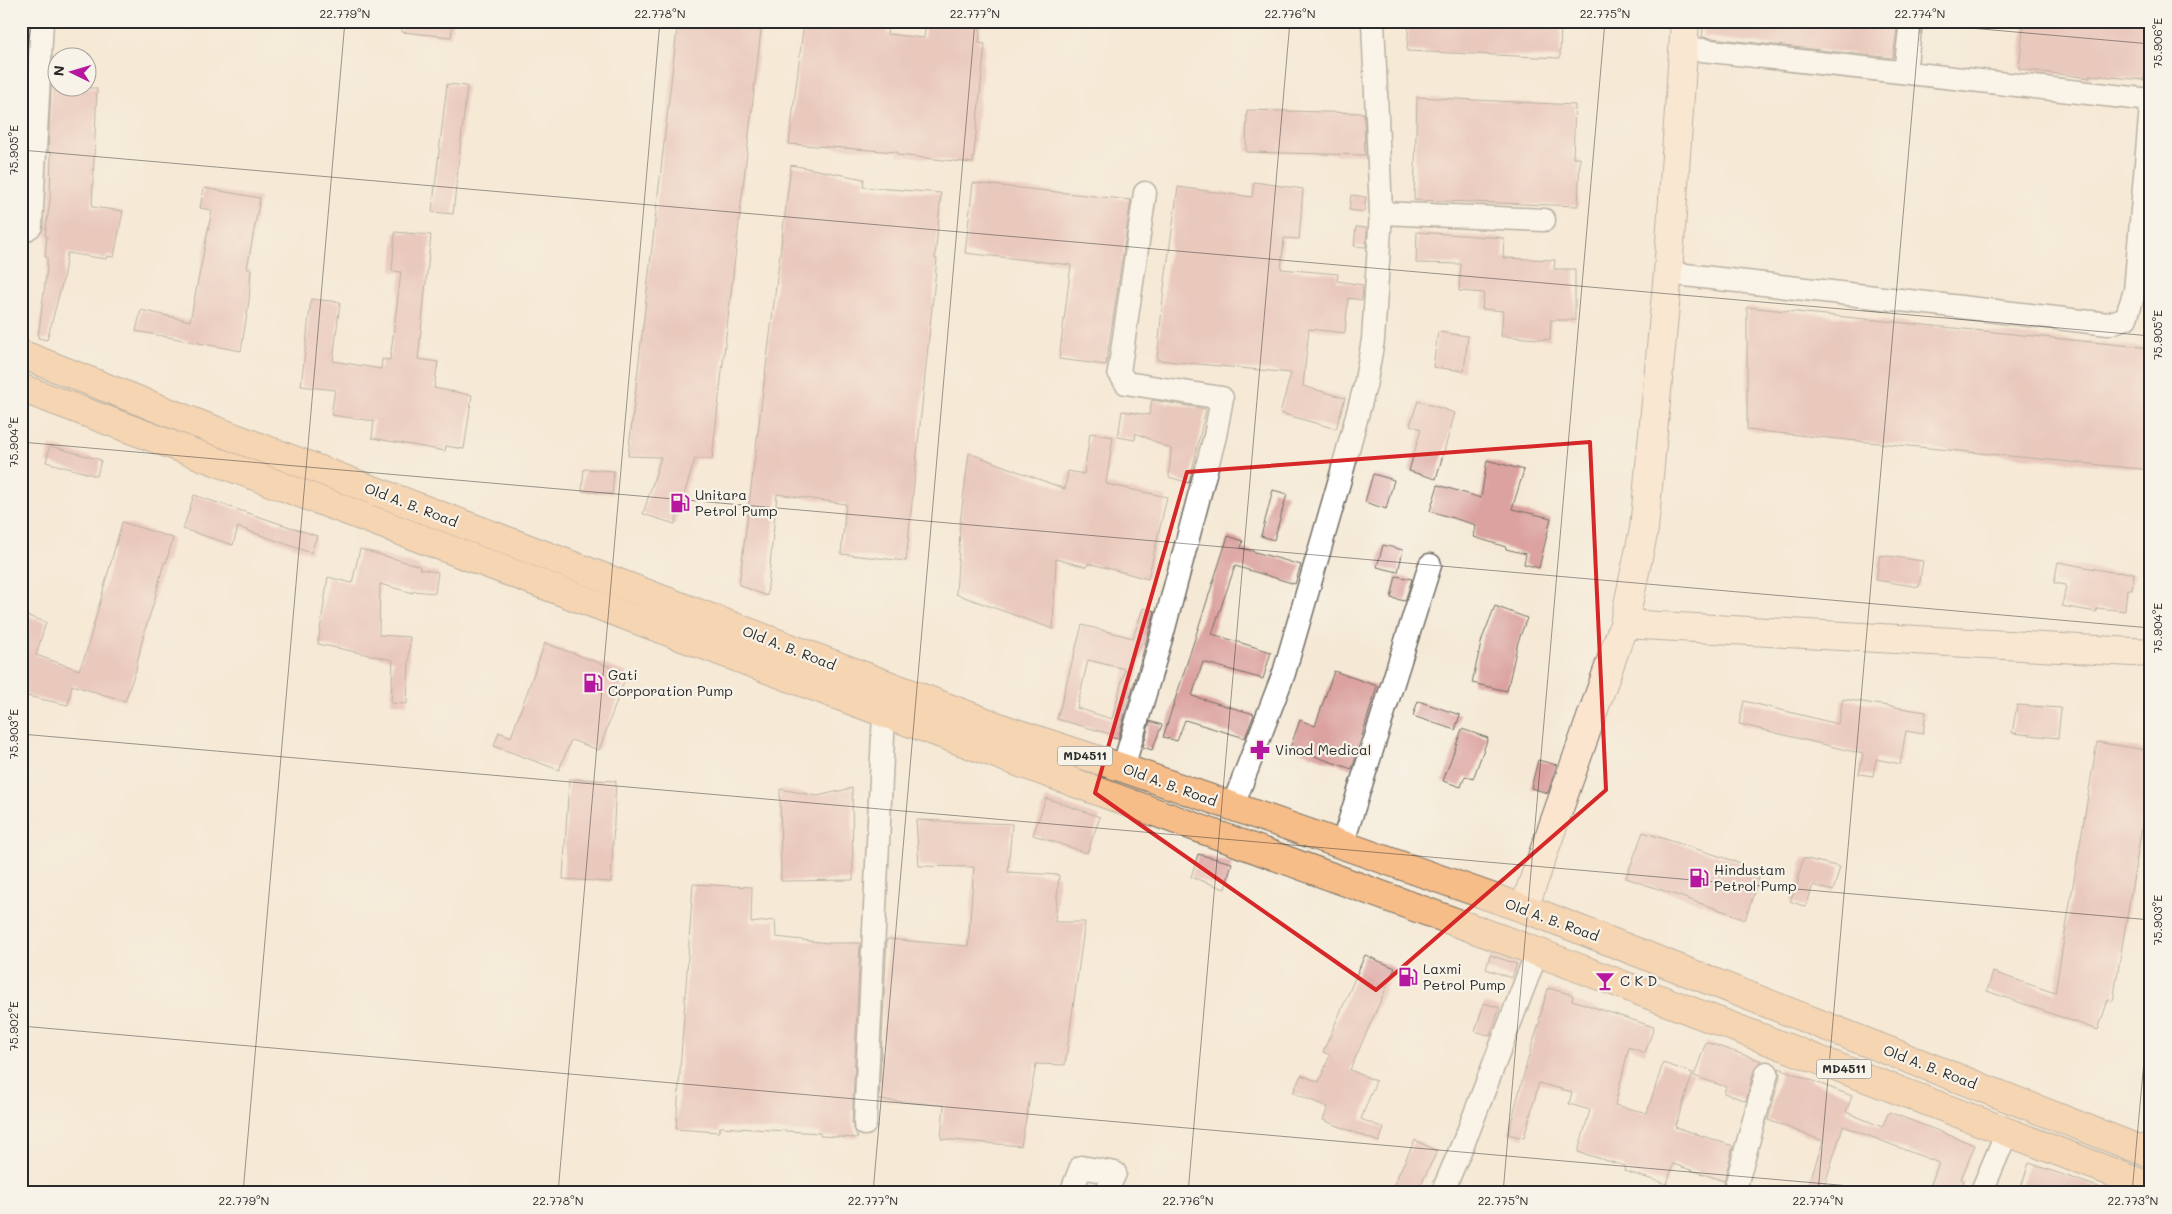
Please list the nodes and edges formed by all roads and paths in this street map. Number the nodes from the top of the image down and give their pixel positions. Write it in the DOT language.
graph roads {
  1 [pos="42,21"];
  2 [pos="1373,21"];
  3 [pos="1911,21"];
  4 [pos="1685,34"];
  5 [pos="1905,72"];
  6 [pos="2151,100"];
  7 [pos="2151,106"];
  8 [pos="1145,193"];
  9 [pos="1381,213"];
  10 [pos="1544,220"];
  11 [pos="21,233"];
  12 [pos="1668,273"];
  13 [pos="21,354"];
  14 [pos="21,388"];
  15 [pos="1430,565"];
  16 [pos="1624,624"];
  17 [pos="2151,653"];
  18 [pos="884,713"];
  19 [pos="1123,768"];
  20 [pos="1232,808"];
  21 [pos="1342,846"];
  22 [pos="1524,908"];
  23 [pos="1537,952"];
  24 [pos="1767,1073"];
  25 [pos="865,1124"];
  26 [pos="2006,1132"];
  27 [pos="2151,1154"];
  28 [pos="2151,1187"];
  29 [pos="1071,1193"];
  30 [pos="1106,1193"];
  31 [pos="1442,1193"];
  32 [pos="1734,1193"];
  33 [pos="1981,1193"];
  1 -- 11 [label="street"];
  2 -- 9 [label="street"];
  3 -- 5 [label="street"];
  4 -- 5 [label="street"];
  4 -- 12 [label="street"];
  5 -- 6 [label="street"];
  7 -- 12 [label="street"];
  8 -- 19 [label="street"];
  9 -- 10 [label="street"];
  9 -- 20 [label="street"];
  12 -- 16 [label="street"];
  13 -- 19 [label="main road, Old A. B. Road / MD4511"];
  14 -- 18 [label="main road, Old A. B. Road / MD4511"];
  15 -- 21 [label="street"];
  16 -- 17 [label="street"];
  16 -- 22 [label="street"];
  18 -- 23 [label="main road, Old A. B. Road / MD4511"];
  18 -- 25 [label="street"];
  19 -- 20 [label="main road, Old A. B. Road / MD4511"];
  20 -- 21 [label="main road, Old A. B. Road / MD4511"];
  21 -- 22 [label="main road, Old A. B. Road / MD4511"];
  22 -- 27 [label="main road, Old A. B. Road / MD4511"];
  23 -- 26 [label="main road, Old A. B. Road / MD4511"];
  23 -- 31 [label="street"];
  24 -- 32 [label="street"];
  26 -- 28 [label="main road, Old A. B. Road / MD4511"];
  26 -- 33 [label="street"];
  29 -- 30 [label="street"];
}
